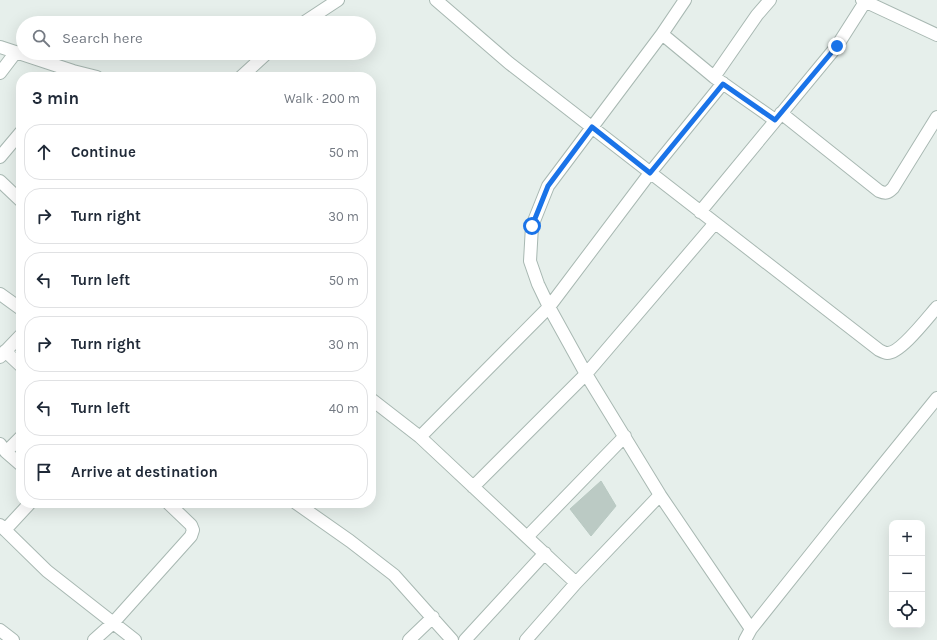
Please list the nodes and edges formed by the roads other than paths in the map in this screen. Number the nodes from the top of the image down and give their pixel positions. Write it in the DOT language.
graph roads {
  1 [pos="338,0"];
  2 [pos="436,0"];
  3 [pos="685,0"];
  4 [pos="770,0"];
  5 [pos="864,1"];
  6 [pos="314,16"];
  7 [pos="662,34"];
  8 [pos="937,35"];
  9 [pos="0,47"];
  10 [pos="16,52"];
  11 [pos="36,60"];
  12 [pos="259,60"];
  13 [pos="65,72"];
  14 [pos="246,72"];
  15 [pos="0,73"];
  16 [pos="718,80"];
  17 [pos="778,117"];
  18 [pos="937,117"];
  19 [pos="592,127"];
  20 [pos="16,138"];
  21 [pos="0,157"];
  22 [pos="650,173"];
  23 [pos="0,180"];
  24 [pos="16,196"];
  25 [pos="700,212"];
  26 [pos="715,223"];
  27 [pos="0,294"];
  28 [pos="16,305"];
  29 [pos="548,307"];
  30 [pos="937,307"];
  31 [pos="16,340"];
  32 [pos="3,354"];
  33 [pos="16,363"];
  34 [pos="586,374"];
  35 [pos="937,398"];
  36 [pos="376,404"];
  37 [pos="625,436"];
  38 [pos="420,437"];
  39 [pos="16,440"];
  40 [pos="3,448"];
  41 [pos="16,460"];
  42 [pos="473,487"];
  43 [pos="660,495"];
  44 [pos="24,508"];
  45 [pos="173,508"];
  46 [pos="303,508"];
  47 [pos="3,527"];
  48 [pos="527,537"];
  49 [pos="545,553"];
  50 [pos="576,583"];
  51 [pos="433,617"];
  52 [pos="112,623"];
  53 [pos="0,630"];
  54 [pos="748,637"];
  55 [pos="13,640"];
  56 [pos="94,640"];
  57 [pos="135,640"];
  58 [pos="409,640"];
  59 [pos="452,640"];
  60 [pos="465,640"];
  61 [pos="526,640"];
  1 -- 6 [label="street"];
  2 -- 19 [label="street"];
  3 -- 7 [label="street"];
  4 -- 16 [label="street"];
  5 -- 8 [label="street"];
  5 -- 17 [label="street"];
  7 -- 16 [label="street"];
  7 -- 19 [label="street"];
  9 -- 10 [label="street"];
  10 -- 15 [label="street"];
  11 -- 13 [label="street"];
  12 -- 14 [label="street"];
  16 -- 17 [label="street"];
  16 -- 22 [label="street"];
  17 -- 18 [label="street"];
  17 -- 25 [label="street"];
  19 -- 22 [label="street"];
  19 -- 29 [label="street"];
  20 -- 21 [label="street"];
  22 -- 25 [label="street"];
  22 -- 29 [label="street"];
  23 -- 24 [label="street"];
  25 -- 26 [label="street"];
  26 -- 30 [label="street"];
  26 -- 34 [label="street"];
  27 -- 28 [label="street"];
  29 -- 34 [label="street"];
  29 -- 38 [label="street"];
  31 -- 32 [label="street"];
  32 -- 33 [label="street"];
  34 -- 37 [label="street"];
  34 -- 42 [label="street"];
  35 -- 54 [label="street"];
  36 -- 38 [label="street"];
  37 -- 43 [label="street"];
  37 -- 48 [label="street"];
  38 -- 42 [label="street"];
  39 -- 40 [label="street"];
  40 -- 41 [label="street"];
  42 -- 48 [label="street"];
  43 -- 50 [label="street"];
  43 -- 54 [label="street"];
  44 -- 47 [label="street"];
  45 -- 52 [label="street"];
  46 -- 51 [label="street"];
  47 -- 52 [label="street"];
  48 -- 49 [label="street"];
  49 -- 50 [label="street"];
  49 -- 60 [label="street"];
  50 -- 61 [label="street"];
  51 -- 58 [label="street"];
  51 -- 59 [label="street"];
  52 -- 56 [label="street"];
  52 -- 57 [label="street"];
  53 -- 55 [label="street"];
}
